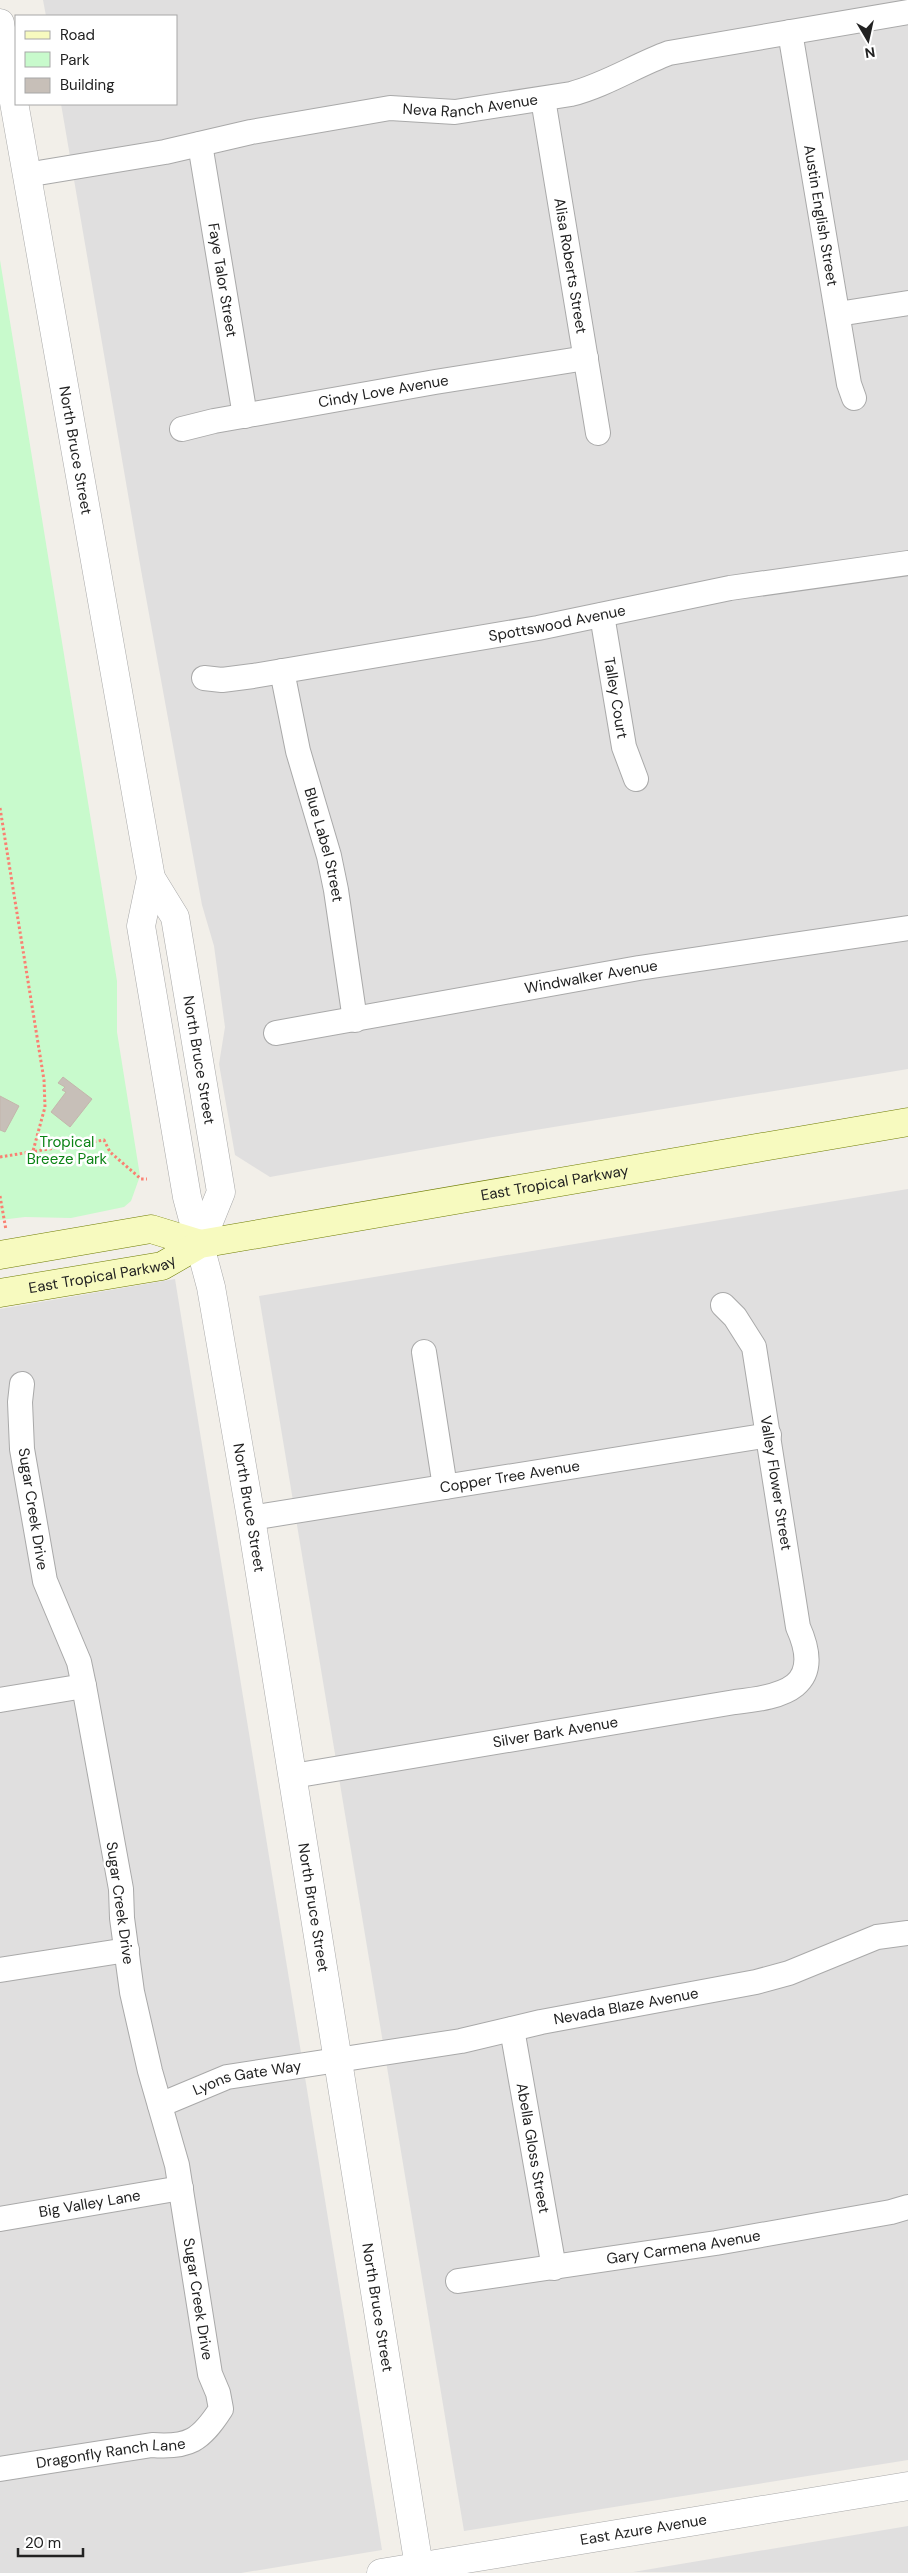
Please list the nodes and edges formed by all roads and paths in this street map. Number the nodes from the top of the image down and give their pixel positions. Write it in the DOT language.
graph roads {
  1 [pos="908,12"];
  2 [pos="0,23"];
  3 [pos="790,32"];
  4 [pos="543,99"];
  5 [pos="200,144"];
  6 [pos="26,176"];
  7 [pos="908,303"];
  8 [pos="838,314"];
  9 [pos="586,358"];
  10 [pos="854,398"];
  11 [pos="245,416"];
  12 [pos="182,429"];
  13 [pos="598,433"];
  14 [pos="908,563"];
  15 [pos="602,615"];
  16 [pos="282,671"];
  17 [pos="204,678"];
  18 [pos="636,779"];
  19 [pos="0,808"];
  20 [pos="908,928"];
  21 [pos="355,1020"];
  22 [pos="276,1033"];
  23 [pos="908,1122"];
  24 [pos="33,1151"];
  25 [pos="0,1156"];
  26 [pos="147,1179"];
  27 [pos="0,1196"];
  28 [pos="200,1244"];
  29 [pos="5,1254"];
  30 [pos="0,1293"];
  31 [pos="723,1305"];
  32 [pos="424,1352"];
  33 [pos="22,1384"];
  34 [pos="769,1435"];
  35 [pos="445,1487"];
  36 [pos="251,1518"];
  37 [pos="805,1669"];
  38 [pos="84,1686"];
  39 [pos="0,1700"];
  40 [pos="293,1776"];
  41 [pos="908,1933"];
  42 [pos="127,1950"];
  43 [pos="0,1970"];
  44 [pos="512,2029"];
  45 [pos="339,2061"];
  46 [pos="160,2105"];
  47 [pos="181,2188"];
  48 [pos="908,2207"];
  49 [pos="0,2219"];
  50 [pos="554,2268"];
  51 [pos="458,2281"];
  52 [pos="213,2421"];
  53 [pos="0,2469"];
  54 [pos="908,2486"];
  55 [pos="419,2570"];
  56 [pos="380,2573"];
  1 -- 3 [label="street, Neva Ranch Avenue"];
  2 -- 6 [label="street, North Bruce Street"];
  3 -- 4 [label="street, Neva Ranch Avenue"];
  3 -- 8 [label="street, Austin English Street"];
  4 -- 5 [label="street, Neva Ranch Avenue"];
  4 -- 9 [label="street, Alisa Roberts Street"];
  5 -- 6 [label="street, Neva Ranch Avenue"];
  5 -- 11 [label="street, Faye Talor Street"];
  6 -- 28 [label="street, North Bruce Street"];
  7 -- 8 [label="street"];
  8 -- 10 [label="street, Austin English Street"];
  9 -- 11 [label="street, Cindy Love Avenue"];
  9 -- 13 [label="street, Alisa Roberts Street"];
  11 -- 12 [label="street, Cindy Love Avenue"];
  14 -- 15 [label="street, Spottswood Avenue"];
  15 -- 16 [label="street, Spottswood Avenue"];
  15 -- 18 [label="street, Talley Court"];
  16 -- 17 [label="street, Spottswood Avenue"];
  16 -- 21 [label="street, Blue Label Street"];
  19 -- 24 [label="path"];
  20 -- 21 [label="street, Windwalker Avenue"];
  21 -- 22 [label="street, Windwalker Avenue"];
  23 -- 28 [label="main road, East Tropical Parkway"];
  24 -- 25 [label="path"];
  24 -- 26 [label="path"];
  27 -- 29 [label="path"];
  28 -- 29 [label="main road, East Tropical Parkway"];
  28 -- 30 [label="main road, East Tropical Parkway"];
  28 -- 36 [label="street, North Bruce Street"];
  31 -- 34 [label="street, Valley Flower Street"];
  32 -- 35 [label="street"];
  33 -- 38 [label="street, Sugar Creek Drive"];
  34 -- 35 [label="street, Copper Tree Avenue"];
  34 -- 37 [label="street, Valley Flower Street"];
  35 -- 36 [label="street, Copper Tree Avenue"];
  36 -- 40 [label="street, North Bruce Street"];
  37 -- 40 [label="street, Silver Bark Avenue"];
  38 -- 39 [label="street"];
  38 -- 42 [label="street, Sugar Creek Drive"];
  40 -- 45 [label="street, North Bruce Street"];
  41 -- 44 [label="street, Nevada Blaze Avenue"];
  42 -- 43 [label="street"];
  42 -- 46 [label="street, Sugar Creek Drive"];
  44 -- 45 [label="street, Nevada Blaze Avenue"];
  44 -- 50 [label="street, Abella Gloss Street"];
  45 -- 46 [label="street, Lyons Gate Way"];
  45 -- 55 [label="street, North Bruce Street"];
  46 -- 47 [label="street, Sugar Creek Drive"];
  47 -- 49 [label="street, Big Valley Lane"];
  47 -- 52 [label="street, Sugar Creek Drive"];
  48 -- 50 [label="street, Gary Carmena Avenue"];
  50 -- 51 [label="street, Gary Carmena Avenue"];
  52 -- 53 [label="street, Dragonfly Ranch Lane"];
  54 -- 55 [label="street, East Azure Avenue"];
  55 -- 56 [label="street, East Azure Avenue"];
}
